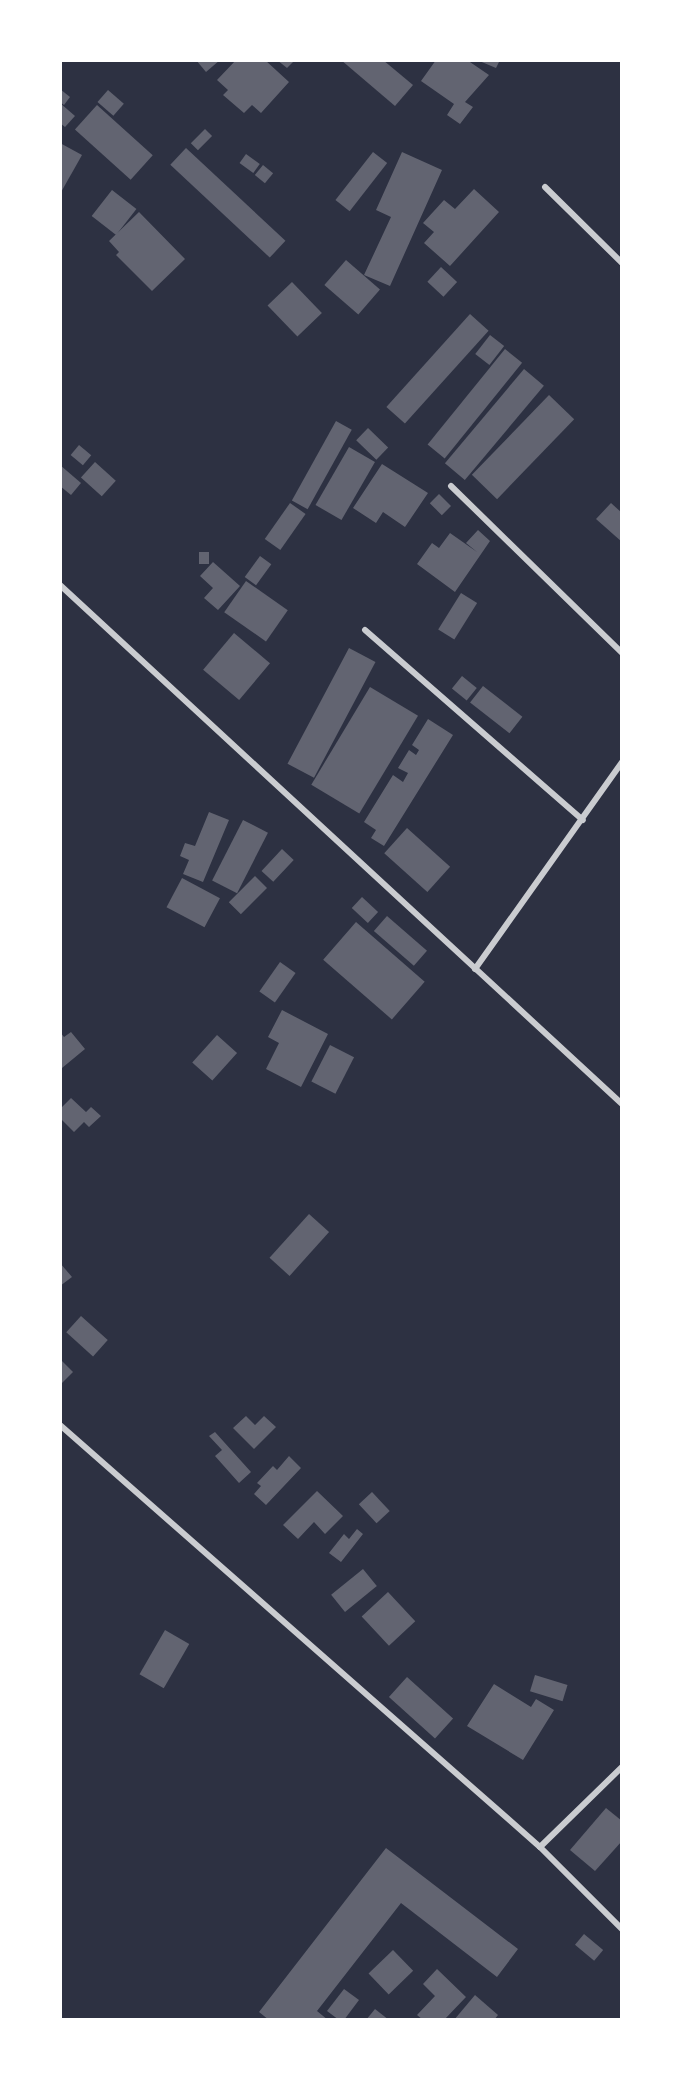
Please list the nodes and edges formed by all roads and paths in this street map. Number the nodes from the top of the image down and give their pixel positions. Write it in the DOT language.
graph roads {
  1 [pos="545,187"];
  2 [pos="622,263"];
  3 [pos="452,486"];
  4 [pos="60,585"];
  5 [pos="365,630"];
  6 [pos="622,653"];
  7 [pos="622,762"];
  8 [pos="584,820"];
  9 [pos="476,969"];
  10 [pos="622,1104"];
  11 [pos="60,1425"];
  12 [pos="622,1767"];
  13 [pos="540,1847"];
  14 [pos="622,1929"];
  1 -- 2 [label="street"];
  3 -- 6 [label="street"];
  4 -- 9 [label="street"];
  5 -- 8 [label="street"];
  7 -- 8 [label="street"];
  8 -- 9 [label="street"];
  9 -- 10 [label="street"];
  11 -- 13 [label="street"];
  12 -- 13 [label="street"];
  13 -- 14 [label="street"];
}
